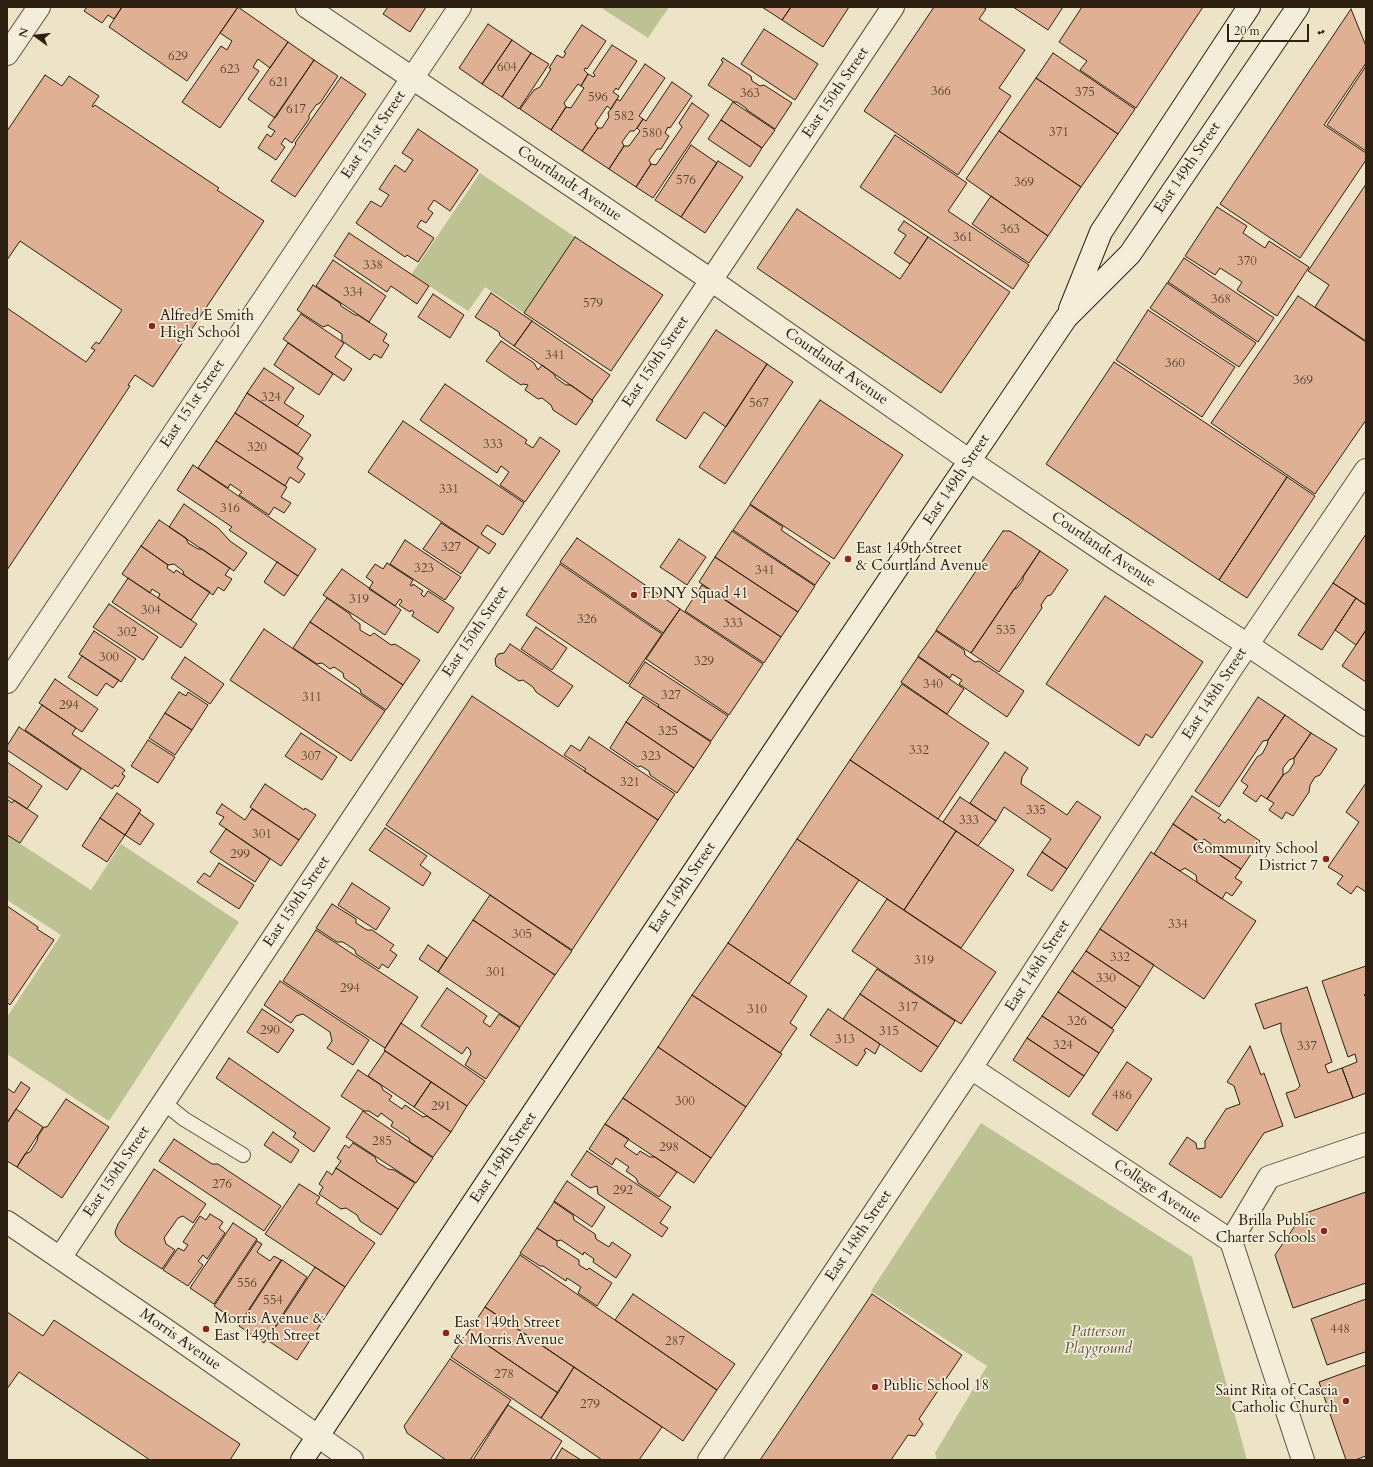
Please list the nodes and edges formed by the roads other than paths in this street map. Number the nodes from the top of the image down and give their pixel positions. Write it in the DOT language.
graph roads {
  1 [pos="39,7"];
  2 [pos="307,7"];
  3 [pos="460,7"];
  4 [pos="893,7"];
  5 [pos="1249,7"];
  6 [pos="1298,7"];
  7 [pos="7,54"];
  8 [pos="413,78"];
  9 [pos="711,280"];
  10 [pos="1066,318"];
  11 [pos="970,460"];
  12 [pos="1366,470"];
  13 [pos="1248,645"];
  14 [pos="8,679"];
  15 [pos="1366,725"];
  16 [pos="971,1068"];
  17 [pos="163,1102"];
  18 [pos="1366,1144"];
  19 [pos="243,1155"];
  20 [pos="7,1222"];
  21 [pos="1231,1241"];
  22 [pos="60,1258"];
  23 [pos="318,1437"];
  24 [pos="302,1460"];
  25 [pos="352,1460"];
  26 [pos="709,1460"];
  27 [pos="1303,1460"];
  1 -- 7 [label="street"];
  2 -- 8 [label="street, Courtlandt Avenue"];
  3 -- 8 [label="street, East 151st Street"];
  4 -- 9 [label="street, East 150th Street"];
  5 -- 10 [label="street, East 149th Street"];
  6 -- 10 [label="street, East 149th Street"];
  8 -- 9 [label="street, Courtlandt Avenue"];
  8 -- 14 [label="street, East 151st Street"];
  9 -- 11 [label="street, Courtlandt Avenue"];
  9 -- 17 [label="street, East 150th Street"];
  10 -- 11 [label="street, East 149th Street"];
  11 -- 13 [label="street, Courtlandt Avenue"];
  11 -- 23 [label="street, East 149th Street"];
  12 -- 13 [label="street, East 148th Street"];
  13 -- 15 [label="street, Courtlandt Avenue"];
  13 -- 16 [label="street, East 148th Street"];
  16 -- 21 [label="street, College Avenue"];
  16 -- 26 [label="street, East 148th Street"];
  17 -- 19 [label="lane"];
  17 -- 22 [label="street, East 150th Street"];
  18 -- 21 [label="street"];
  20 -- 22 [label="street, Morris Avenue"];
  21 -- 27 [label="street"];
  22 -- 23 [label="street, Morris Avenue"];
  23 -- 24 [label="street, East 149th Street"];
  23 -- 25 [label="street, Morris Avenue"];
}
